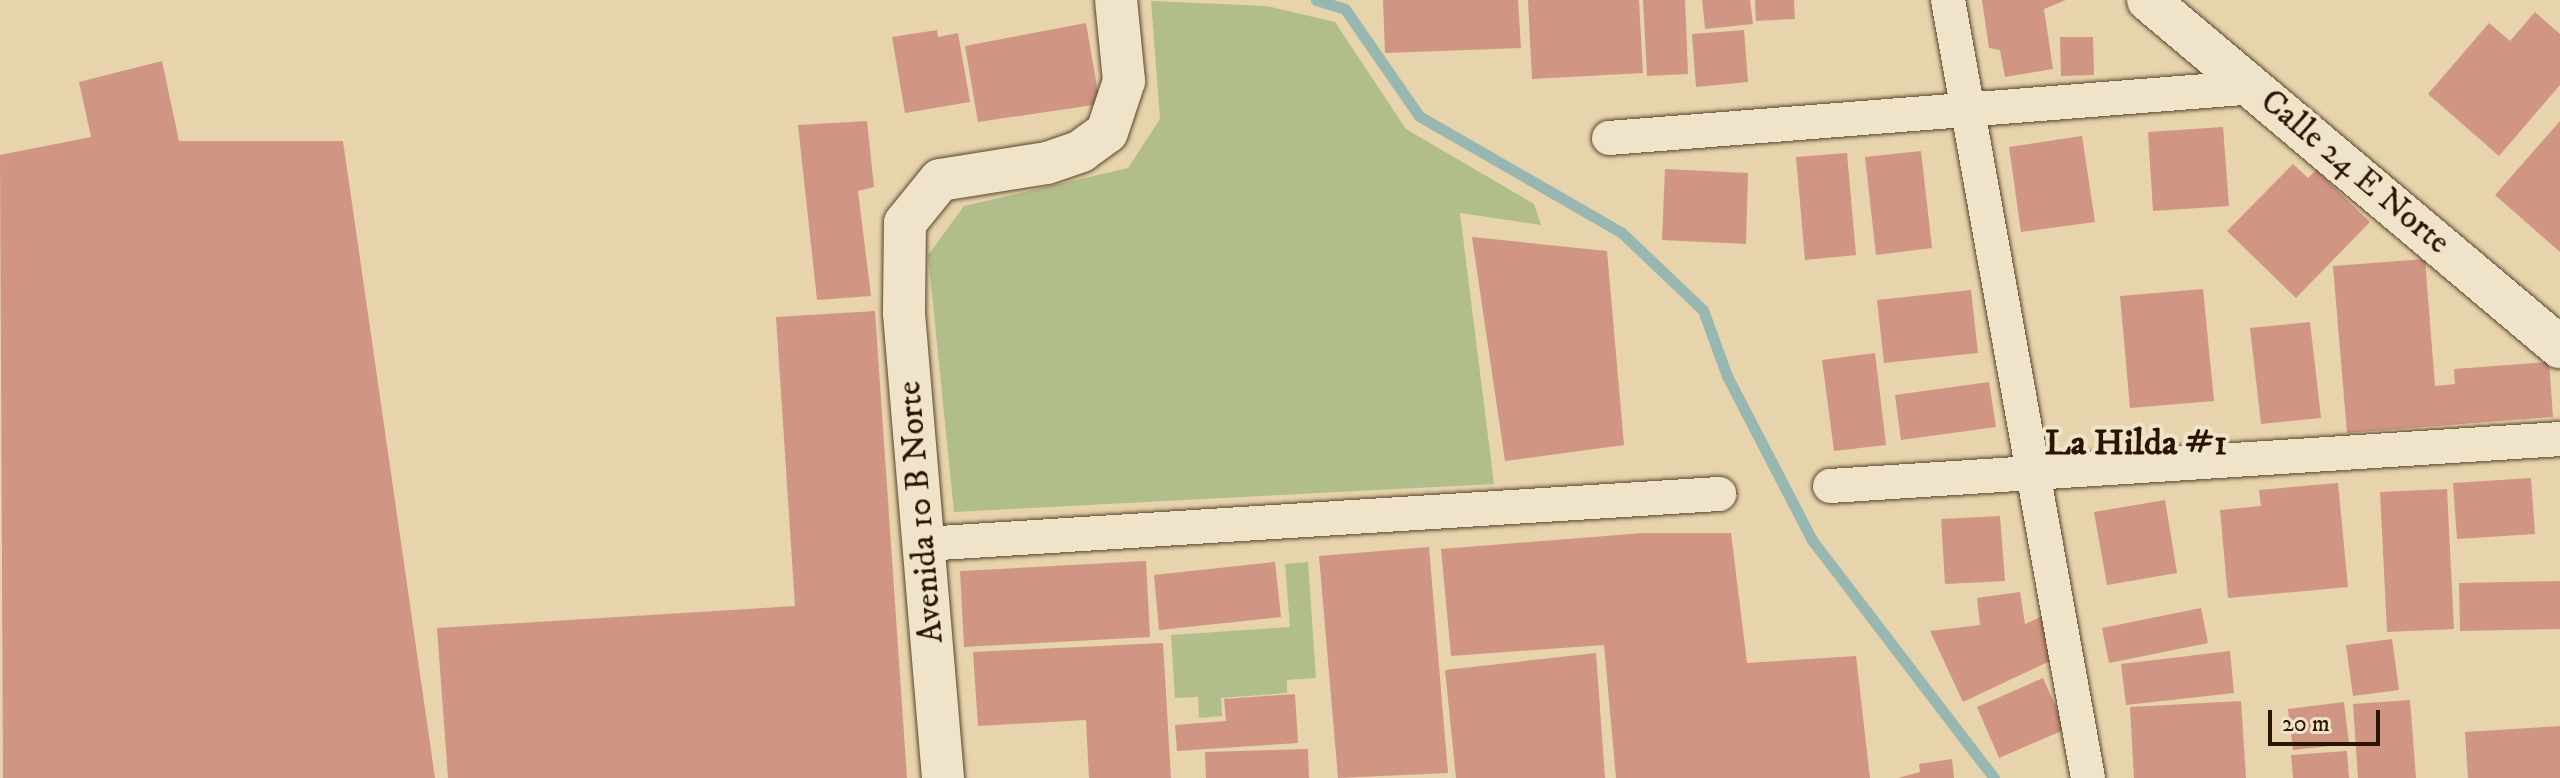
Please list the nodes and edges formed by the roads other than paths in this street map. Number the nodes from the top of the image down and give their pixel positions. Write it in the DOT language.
graph roads {
  1 [pos="1948,0"];
  2 [pos="2148,0"];
  3 [pos="1118,17"];
  4 [pos="2255,87"];
  5 [pos="1965,108"];
  6 [pos="1609,138"];
  7 [pos="2560,347"];
  8 [pos="2560,439"];
  9 [pos="2029,473"];
  10 [pos="1830,486"];
  11 [pos="1719,494"];
  12 [pos="924,544"];
  13 [pos="943,778"];
  14 [pos="2088,778"];
  1 -- 5 [label="street"];
  2 -- 4 [label="street, Calle 24 E Norte"];
  3 -- 12 [label="street, Avenida 10 B Norte"];
  4 -- 5 [label="street"];
  4 -- 7 [label="street, Calle 24 E Norte"];
  5 -- 6 [label="street"];
  5 -- 9 [label="street"];
  8 -- 9 [label="street"];
  9 -- 10 [label="street"];
  9 -- 14 [label="street"];
  11 -- 12 [label="street"];
  12 -- 13 [label="street, Avenida 10 B Norte"];
}
